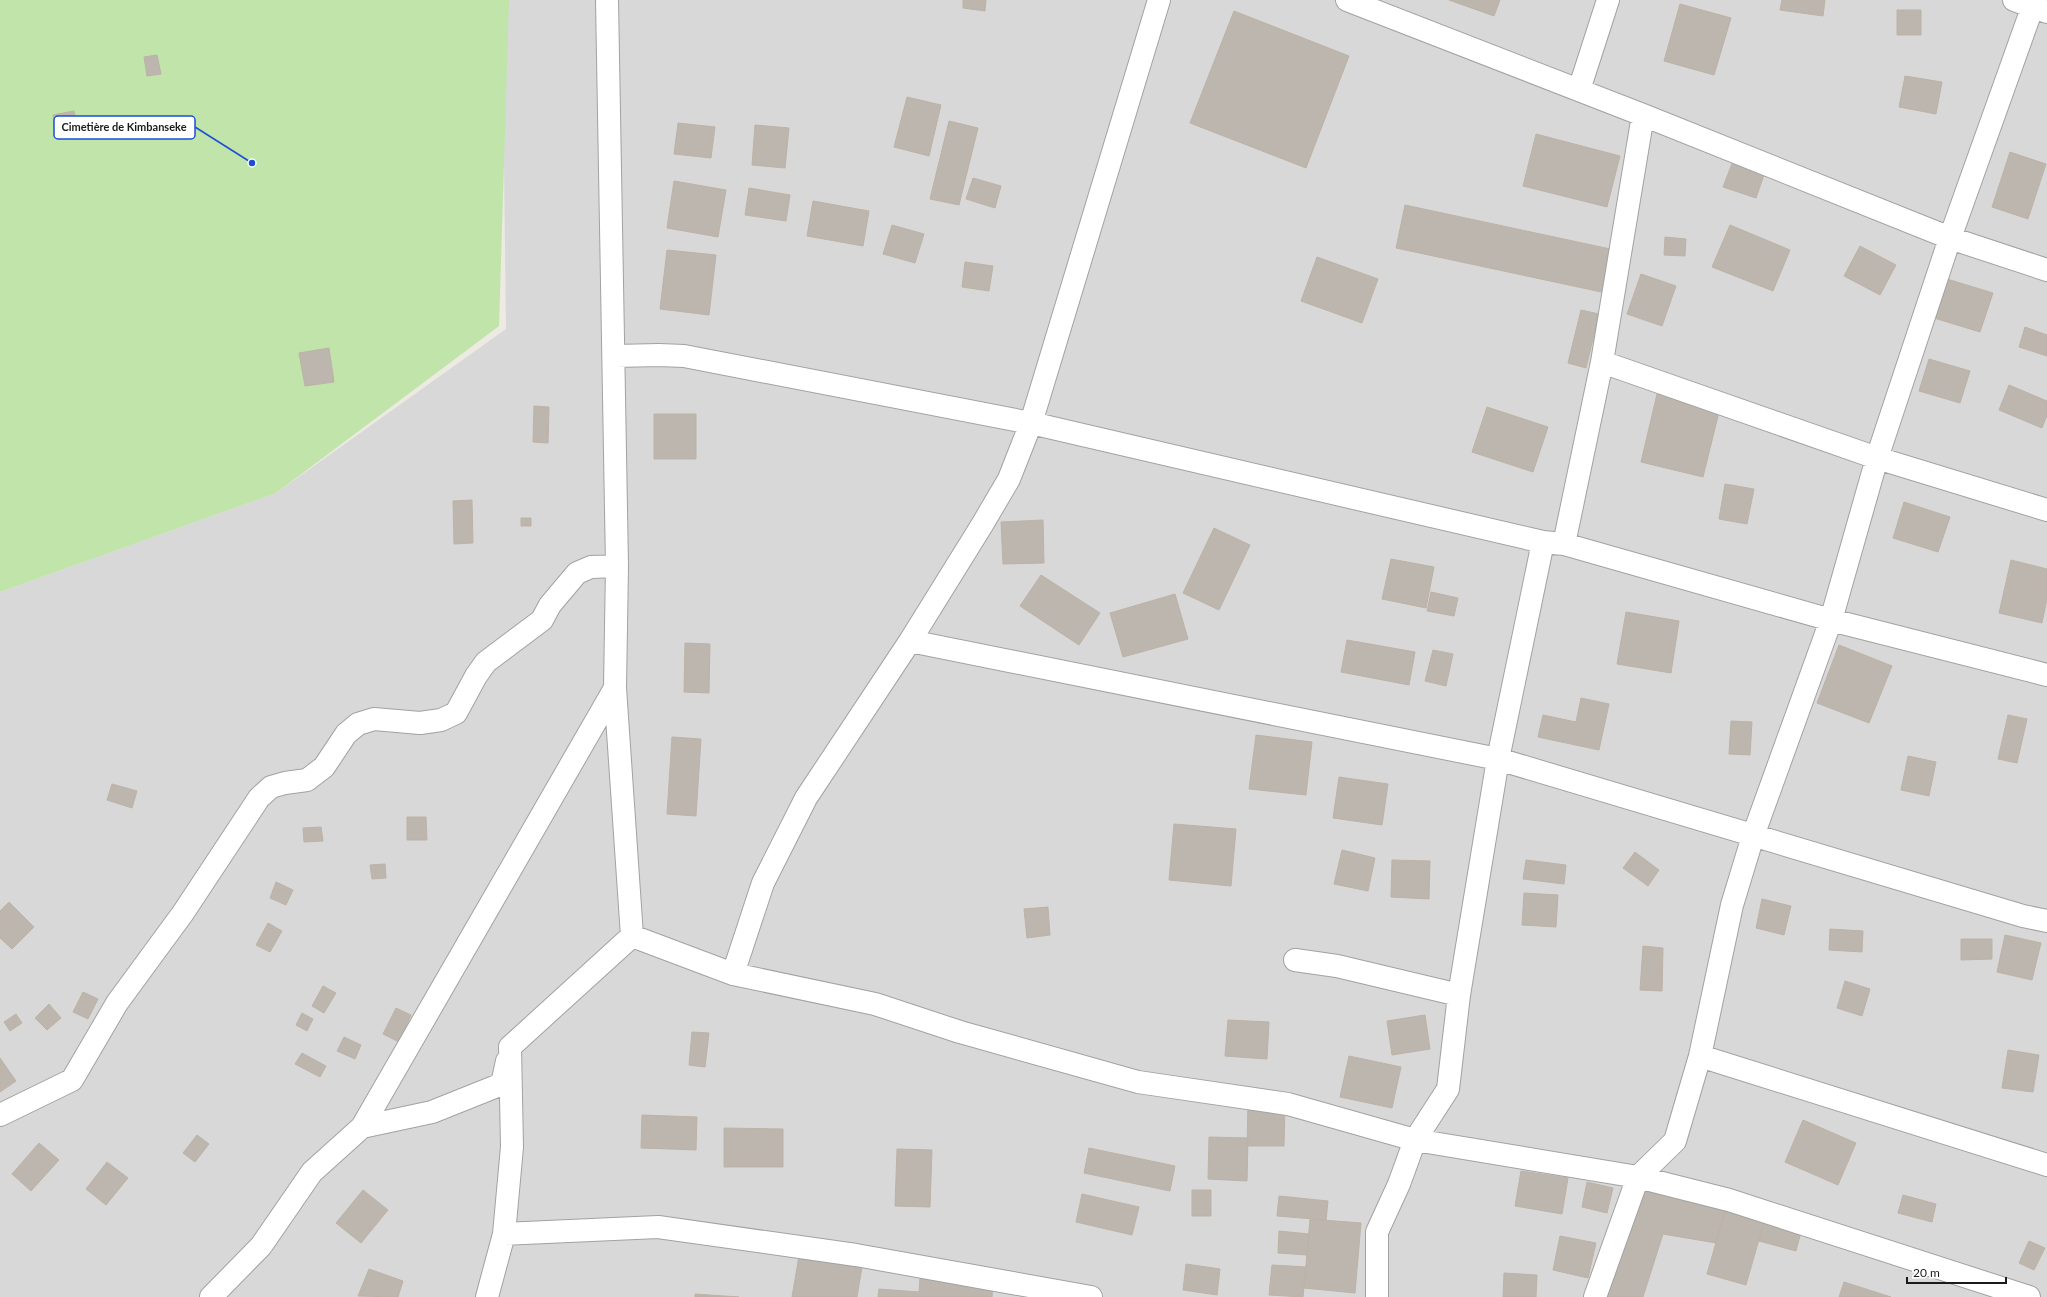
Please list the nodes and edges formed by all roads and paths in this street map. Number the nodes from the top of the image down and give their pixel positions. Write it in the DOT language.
graph roads {
  1 [pos="607,0"];
  2 [pos="1159,0"];
  3 [pos="1347,0"];
  4 [pos="1608,0"];
  5 [pos="2032,5"];
  6 [pos="1579,90"];
  7 [pos="1643,115"];
  8 [pos="1950,238"];
  9 [pos="2047,270"];
  10 [pos="614,356"];
  11 [pos="1602,362"];
  12 [pos="1031,422"];
  13 [pos="1877,458"];
  14 [pos="2047,510"];
  15 [pos="1554,543"];
  16 [pos="617,566"];
  17 [pos="1831,620"];
  18 [pos="910,641"];
  19 [pos="2047,675"];
  20 [pos="615,688"];
  21 [pos="1498,759"];
  22 [pos="1753,836"];
  23 [pos="2047,921"];
  24 [pos="632,936"];
  25 [pos="1295,960"];
  26 [pos="732,974"];
  27 [pos="1459,995"];
  28 [pos="510,1046"];
  29 [pos="1700,1056"];
  30 [pos="0,1115"];
  31 [pos="362,1128"];
  32 [pos="1415,1140"];
  33 [pos="2047,1165"];
  34 [pos="1638,1177"];
  35 [pos="504,1234"];
  36 [pos="211,1297"];
  37 [pos="488,1297"];
  38 [pos="1091,1297"];
  39 [pos="1377,1297"];
  40 [pos="1595,1297"];
  41 [pos="2029,1297"];
  1 -- 10 [label="street"];
  2 -- 12 [label="street"];
  3 -- 6 [label="street"];
  4 -- 6 [label="street"];
  5 -- 8 [label="street"];
  6 -- 7 [label="street"];
  7 -- 8 [label="street"];
  7 -- 11 [label="street"];
  8 -- 9 [label="street"];
  8 -- 13 [label="street"];
  10 -- 12 [label="street"];
  10 -- 16 [label="street"];
  11 -- 13 [label="street"];
  11 -- 15 [label="street"];
  12 -- 15 [label="street"];
  12 -- 18 [label="street"];
  13 -- 14 [label="street"];
  13 -- 17 [label="street"];
  15 -- 17 [label="street"];
  15 -- 21 [label="street"];
  16 -- 20 [label="street"];
  16 -- 30 [label="street"];
  17 -- 19 [label="street"];
  17 -- 22 [label="street"];
  18 -- 21 [label="street"];
  18 -- 26 [label="street"];
  20 -- 24 [label="street"];
  20 -- 31 [label="street"];
  21 -- 22 [label="street"];
  21 -- 27 [label="street"];
  22 -- 23 [label="street"];
  22 -- 29 [label="street"];
  24 -- 26 [label="street"];
  24 -- 28 [label="street"];
  25 -- 27 [label="street"];
  26 -- 32 [label="street"];
  27 -- 32 [label="street"];
  28 -- 31 [label="street"];
  28 -- 35 [label="street"];
  29 -- 33 [label="street"];
  29 -- 34 [label="street"];
  31 -- 36 [label="street"];
  32 -- 34 [label="street"];
  32 -- 39 [label="street"];
  34 -- 40 [label="street"];
  34 -- 41 [label="street"];
  35 -- 37 [label="street"];
  35 -- 38 [label="street"];
}
